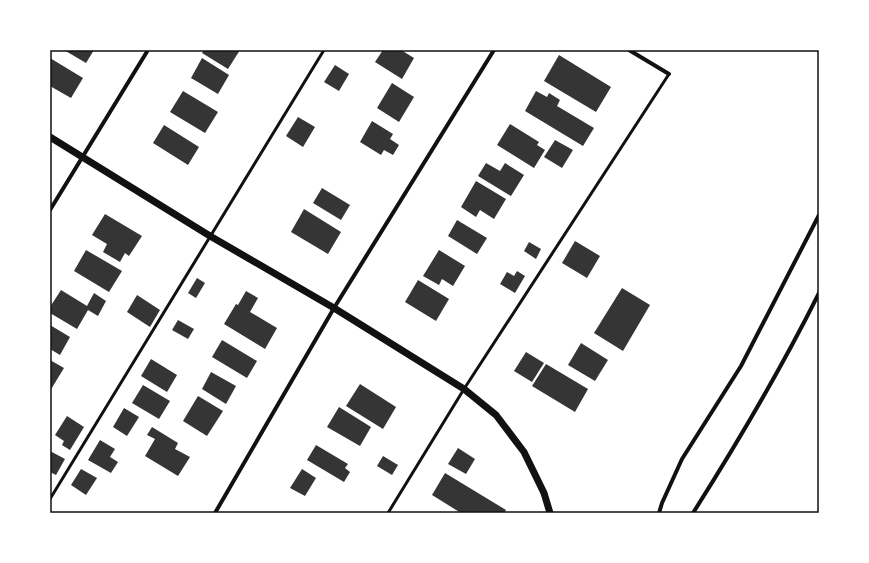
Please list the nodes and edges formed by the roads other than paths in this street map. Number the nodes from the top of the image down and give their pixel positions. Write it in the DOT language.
graph roads {
  1 [pos="148,50"];
  2 [pos="324,50"];
  3 [pos="494,50"];
  4 [pos="629,50"];
  5 [pos="669,74"];
  6 [pos="50,137"];
  7 [pos="82,157"];
  8 [pos="50,210"];
  9 [pos="819,215"];
  10 [pos="210,236"];
  11 [pos="819,293"];
  12 [pos="334,308"];
  13 [pos="464,389"];
  14 [pos="50,499"];
  15 [pos="215,513"];
  16 [pos="388,513"];
  17 [pos="550,513"];
  18 [pos="659,513"];
  19 [pos="693,513"];
  1 -- 7 [label="street"];
  2 -- 10 [label="lane"];
  3 -- 12 [label="street"];
  4 -- 5 [label="street"];
  5 -- 13 [label="lane"];
  6 -- 7 [label="street"];
  7 -- 8 [label="street"];
  7 -- 10 [label="street"];
  9 -- 18 [label="street"];
  10 -- 12 [label="street"];
  10 -- 14 [label="lane"];
  11 -- 19 [label="street"];
  12 -- 13 [label="street"];
  12 -- 15 [label="street"];
  13 -- 16 [label="lane"];
  13 -- 17 [label="street"];
}
